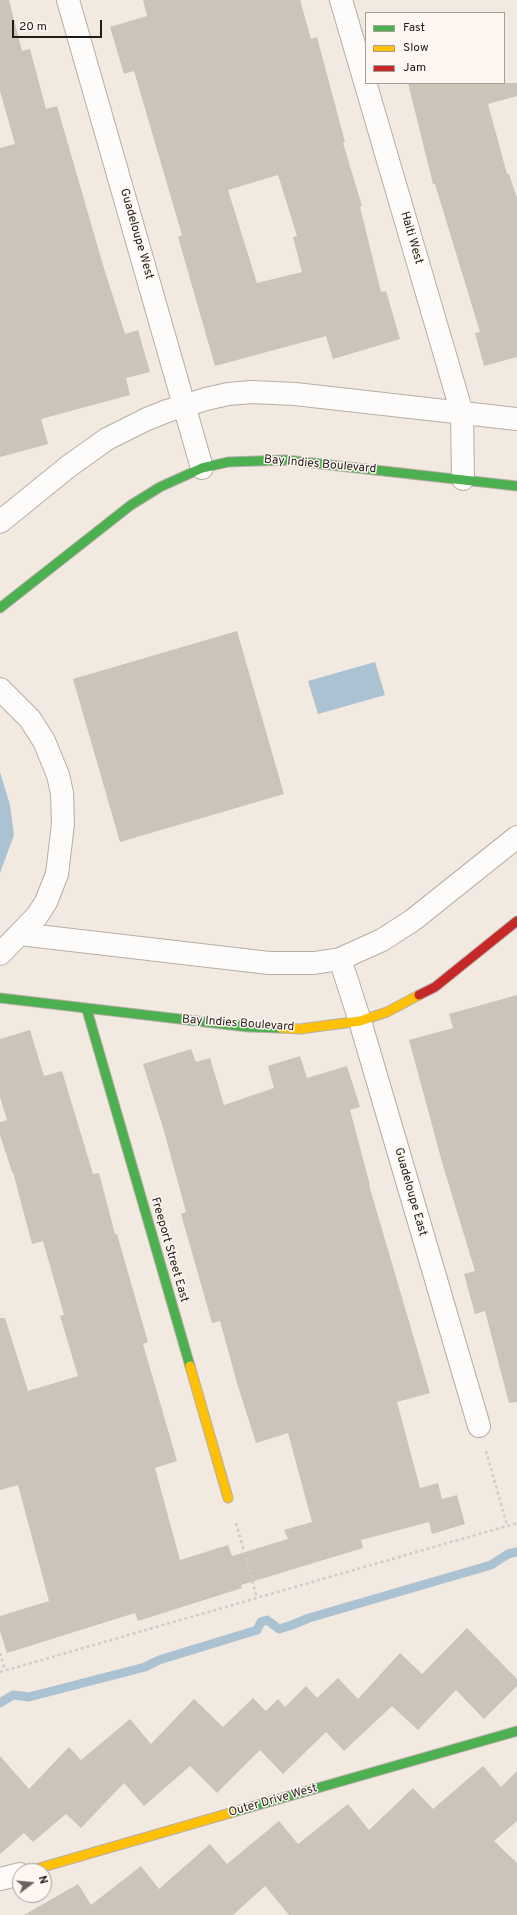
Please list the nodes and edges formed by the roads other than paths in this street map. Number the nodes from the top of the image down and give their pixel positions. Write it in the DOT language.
graph roads {
  1 [pos="68,0"];
  2 [pos="341,0"];
  3 [pos="365,82"];
  4 [pos="366,84"];
  5 [pos="185,405"];
  6 [pos="462,413"];
  7 [pos="517,419"];
  8 [pos="202,468"];
  9 [pos="463,479"];
  10 [pos="517,486"];
  11 [pos="0,522"];
  12 [pos="0,608"];
  13 [pos="0,689"];
  14 [pos="517,837"];
  15 [pos="517,921"];
  16 [pos="20,934"];
  17 [pos="0,954"];
  18 [pos="340,959"];
  19 [pos="0,998"];
  20 [pos="87,1010"];
  21 [pos="360,1021"];
  22 [pos="479,1426"];
  23 [pos="228,1498"];
  24 [pos="517,1731"];
  25 [pos="52,1864"];
  26 [pos="12,1876"];
  27 [pos="0,1879"];
  1 -- 5 [label="street, Guadeloupe West"];
  2 -- 3 [label="street, Haiti West"];
  4 -- 6 [label="street, Haiti West"];
  5 -- 6 [label="street"];
  5 -- 8 [label="street, Guadeloupe West"];
  5 -- 11 [label="street"];
  6 -- 7 [label="street"];
  6 -- 9 [label="street, Haiti West"];
  8 -- 9 [label="street, Bay Indies Boulevard"];
  8 -- 12 [label="street, Bay Indies Boulevard"];
  9 -- 10 [label="street, Bay Indies Boulevard"];
  13 -- 16 [label="street"];
  14 -- 18 [label="street"];
  15 -- 21 [label="street, Bay Indies Boulevard"];
  16 -- 17 [label="street"];
  16 -- 18 [label="street"];
  18 -- 21 [label="street, Guadeloupe East"];
  19 -- 20 [label="street, Bay Indies Boulevard"];
  20 -- 21 [label="street, Bay Indies Boulevard"];
  20 -- 23 [label="street, Freeport Street East"];
  21 -- 22 [label="street, Guadeloupe East"];
  24 -- 25 [label="street, Outer Drive West"];
  26 -- 27 [label="street"];
}
